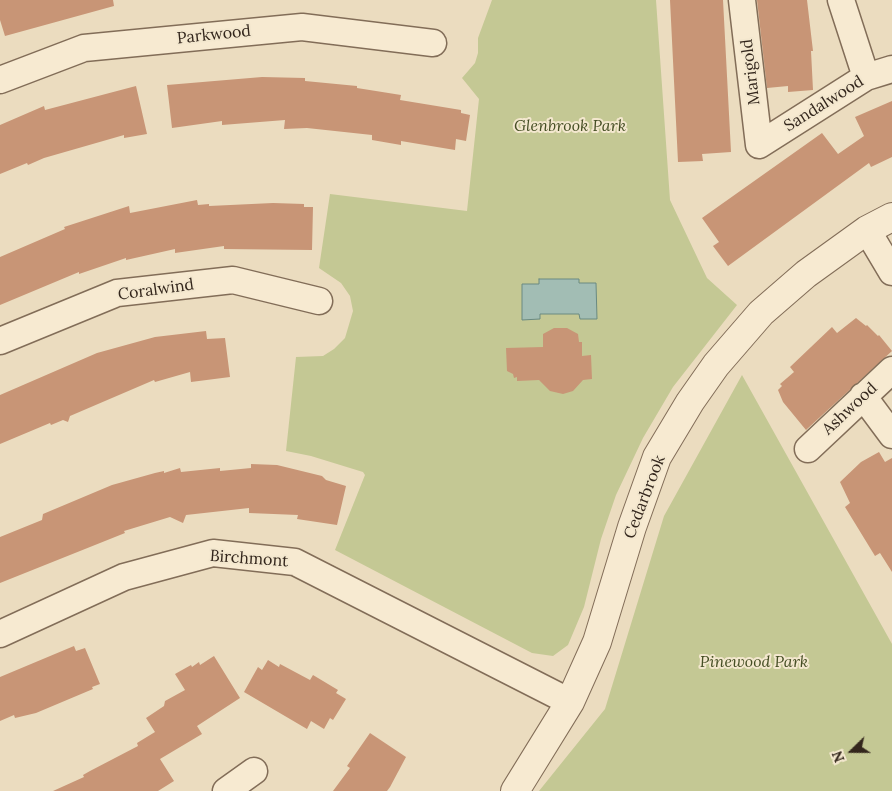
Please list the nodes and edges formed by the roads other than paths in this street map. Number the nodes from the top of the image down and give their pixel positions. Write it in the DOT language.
graph roads {
  1 [pos="742,0"];
  2 [pos="840,0"];
  3 [pos="433,43"];
  4 [pos="892,69"];
  5 [pos="866,77"];
  6 [pos="0,80"];
  7 [pos="759,145"];
  8 [pos="892,216"];
  9 [pos="867,230"];
  10 [pos="892,272"];
  11 [pos="319,301"];
  12 [pos="0,341"];
  13 [pos="892,370"];
  14 [pos="864,396"];
  15 [pos="892,435"];
  16 [pos="808,449"];
  17 [pos="0,634"];
  18 [pos="570,702"];
  19 [pos="254,771"];
  20 [pos="226,791"];
  21 [pos="515,791"];
  1 -- 7 [label="street, Marigold"];
  2 -- 5 [label="street"];
  3 -- 6 [label="street, Parkwood"];
  4 -- 5 [label="street, Sandalwood"];
  5 -- 7 [label="street, Sandalwood"];
  8 -- 9 [label="street, Cedarbrook"];
  9 -- 10 [label="street"];
  9 -- 18 [label="street, Cedarbrook"];
  11 -- 12 [label="street, Coralwind"];
  13 -- 14 [label="street, Ashwood"];
  14 -- 15 [label="street"];
  14 -- 16 [label="street, Ashwood"];
  17 -- 18 [label="street, Birchmont"];
  18 -- 21 [label="street, Cedarbrook"];
  19 -- 20 [label="street"];
}
